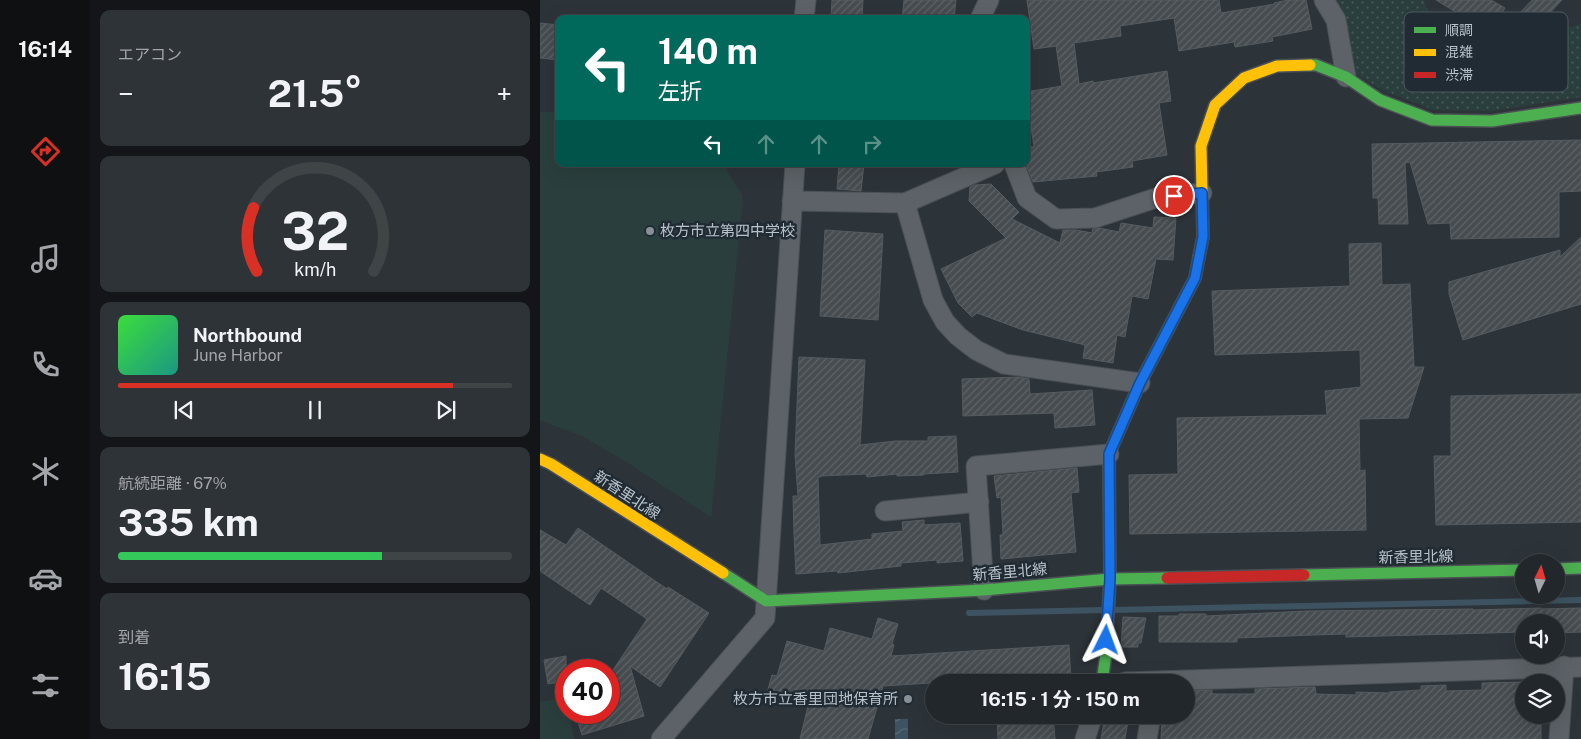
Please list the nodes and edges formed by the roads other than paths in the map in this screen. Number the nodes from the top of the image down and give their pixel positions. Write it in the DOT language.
graph roads {
  1 [pos="806,0"];
  2 [pos="988,0"];
  3 [pos="1324,0"];
  4 [pos="804,15"];
  5 [pos="982,15"];
  6 [pos="1346,78"];
  7 [pos="1581,108"];
  8 [pos="795,167"];
  9 [pos="988,167"];
  10 [pos="1015,167"];
  11 [pos="1202,193"];
  12 [pos="792,201"];
  13 [pos="906,203"];
  14 [pos="1140,383"];
  15 [pos="1109,454"];
  16 [pos="540,459"];
  17 [pos="979,502"];
  18 [pos="884,511"];
  19 [pos="1581,568"];
  20 [pos="1565,569"];
  21 [pos="1515,570"];
  22 [pos="1110,579"];
  23 [pos="984,590"];
  24 [pos="766,601"];
  25 [pos="1572,666"];
  26 [pos="1103,674"];
  27 [pos="1195,681"];
  28 [pos="1089,724"];
  29 [pos="1150,724"];
  30 [pos="661,739"];
  31 [pos="1085,739"];
  32 [pos="1147,739"];
  33 [pos="1559,739"];
  1 -- 4 [label="street"];
  2 -- 5 [label="street"];
  3 -- 6 [label="street"];
  6 -- 7 [label="street"];
  6 -- 11 [label="street"];
  8 -- 12 [label="street"];
  9 -- 13 [label="street"];
  10 -- 11 [label="street"];
  11 -- 14 [label="street"];
  12 -- 13 [label="street"];
  12 -- 24 [label="street"];
  13 -- 14 [label="street"];
  14 -- 15 [label="street"];
  15 -- 17 [label="street"];
  15 -- 22 [label="street"];
  16 -- 24 [label="street, 新香里北線"];
  17 -- 18 [label="street"];
  17 -- 23 [label="street"];
  19 -- 20 [label="street"];
  21 -- 22 [label="street, 新香里北線"];
  22 -- 23 [label="street, 新香里北線"];
  22 -- 26 [label="street"];
  23 -- 24 [label="street, 新香里北線"];
  24 -- 30 [label="street"];
  25 -- 27 [label="street"];
  25 -- 33 [label="street"];
  28 -- 31 [label="street"];
  29 -- 32 [label="street"];
}
